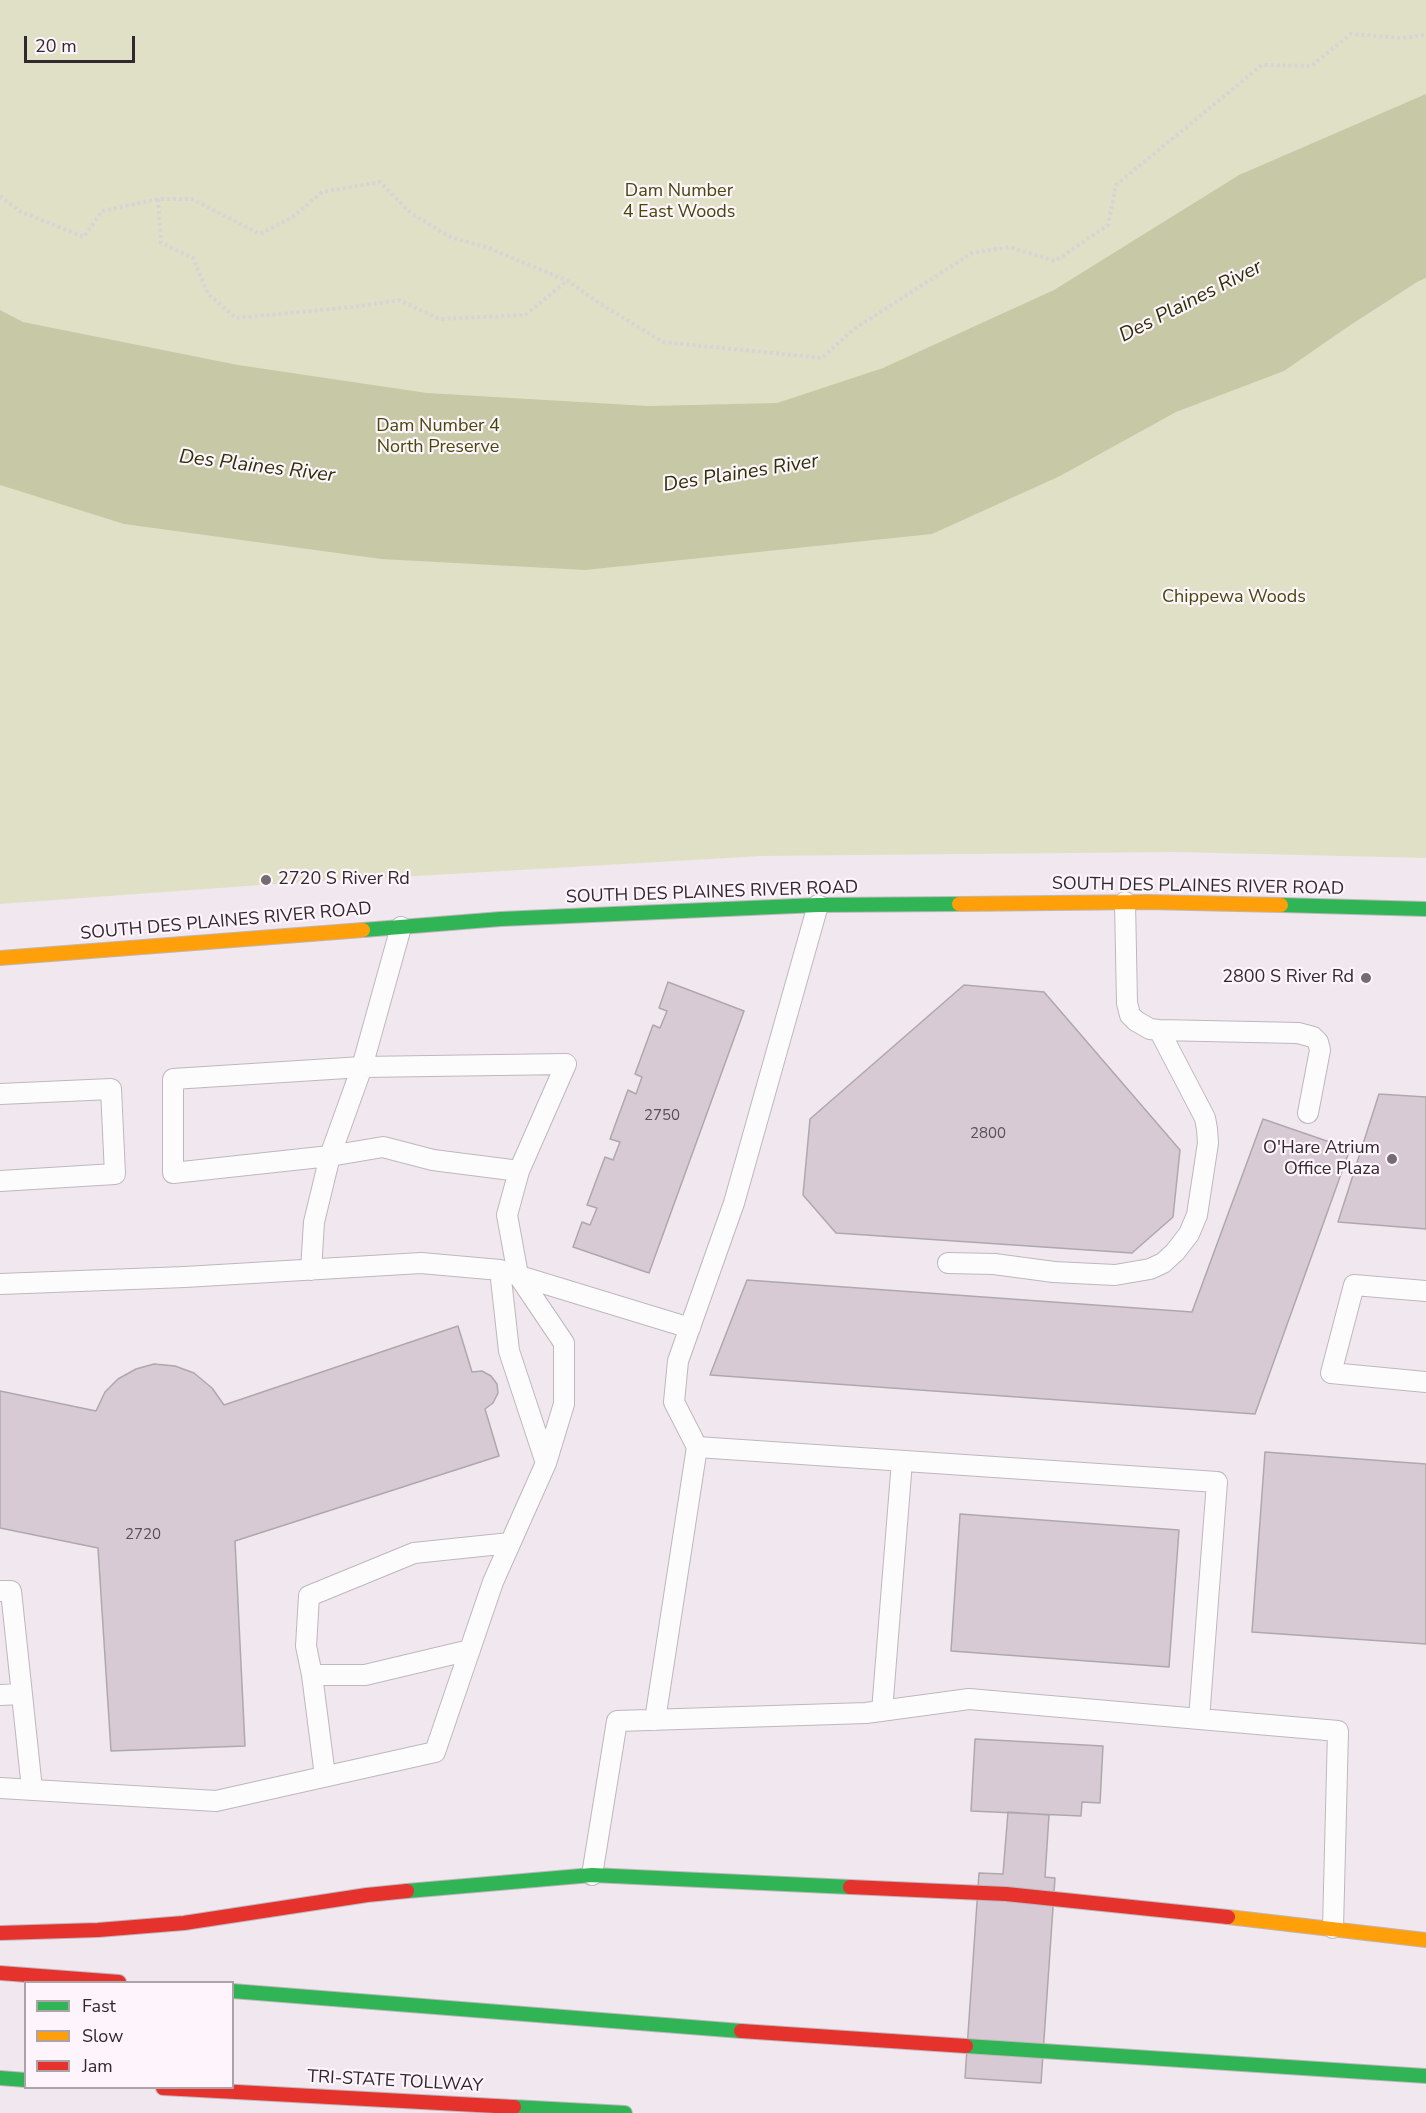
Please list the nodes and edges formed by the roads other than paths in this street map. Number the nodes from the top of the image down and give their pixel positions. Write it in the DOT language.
graph roads {
  1 [pos="1125,902"];
  2 [pos="818,905"];
  3 [pos="1426,909"];
  4 [pos="401,927"];
  5 [pos="0,958"];
  6 [pos="1159,1030"];
  7 [pos="362,1067"];
  8 [pos="0,1094"];
  9 [pos="1308,1113"];
  10 [pos="330,1156"];
  11 [pos="519,1171"];
  12 [pos="0,1181"];
  13 [pos="948,1263"];
  14 [pos="311,1270"];
  15 [pos="509,1273"];
  16 [pos="0,1284"];
  17 [pos="1426,1291"];
  18 [pos="690,1328"];
  19 [pos="1426,1382"];
  20 [pos="697,1447"];
  21 [pos="902,1461"];
  22 [pos="546,1463"];
  23 [pos="510,1543"];
  24 [pos="5,1591"];
  25 [pos="470,1650"];
  26 [pos="312,1675"];
  27 [pos="22,1694"];
  28 [pos="0,1695"];
  29 [pos="882,1712"];
  30 [pos="1198,1719"];
  31 [pos="655,1720"];
  32 [pos="325,1776"];
  33 [pos="0,1788"];
  34 [pos="32,1789"];
  35 [pos="592,1875"];
  36 [pos="1334,1928"];
  37 [pos="0,1933"];
  38 [pos="1426,1940"];
  39 [pos="0,1974"];
  40 [pos="93,1981"];
  41 [pos="234,1991"];
  42 [pos="1426,2076"];
  43 [pos="0,2078"];
  44 [pos="24,2080"];
  45 [pos="181,2089"];
  46 [pos="625,2113"];
  1 -- 2 [label="main road, SOUTH DES PLAINES RIVER ROAD"];
  1 -- 3 [label="main road, SOUTH DES PLAINES RIVER ROAD"];
  1 -- 6 [label="lane"];
  2 -- 4 [label="main road, SOUTH DES PLAINES RIVER ROAD"];
  2 -- 18 [label="lane"];
  4 -- 5 [label="main road, SOUTH DES PLAINES RIVER ROAD"];
  4 -- 7 [label="lane"];
  6 -- 9 [label="lane"];
  6 -- 13 [label="lane"];
  7 -- 10 [label="lane"];
  7 -- 10 [label="lane"];
  7 -- 11 [label="lane"];
  8 -- 12 [label="lane"];
  10 -- 11 [label="lane"];
  10 -- 14 [label="lane"];
  11 -- 15 [label="lane"];
  14 -- 15 [label="lane"];
  14 -- 16 [label="lane"];
  15 -- 18 [label="lane"];
  15 -- 22 [label="lane"];
  15 -- 22 [label="lane"];
  17 -- 19 [label="lane"];
  18 -- 20 [label="lane"];
  20 -- 21 [label="lane"];
  20 -- 31 [label="lane"];
  21 -- 29 [label="lane"];
  21 -- 30 [label="lane"];
  22 -- 23 [label="lane"];
  23 -- 25 [label="lane"];
  23 -- 26 [label="lane"];
  24 -- 27 [label="lane"];
  25 -- 26 [label="lane"];
  25 -- 32 [label="lane"];
  26 -- 32 [label="lane"];
  27 -- 28 [label="lane"];
  27 -- 34 [label="lane"];
  29 -- 30 [label="lane"];
  29 -- 31 [label="lane"];
  30 -- 36 [label="lane"];
  31 -- 35 [label="lane"];
  32 -- 34 [label="lane"];
  33 -- 34 [label="lane"];
  35 -- 36 [label="main road"];
  35 -- 37 [label="main road"];
  36 -- 38 [label="main road"];
  39 -- 40 [label="main road"];
  41 -- 42 [label="main road"];
  43 -- 44 [label="main road"];
  45 -- 46 [label="main road, TRI-STATE TOLLWAY"];
}
